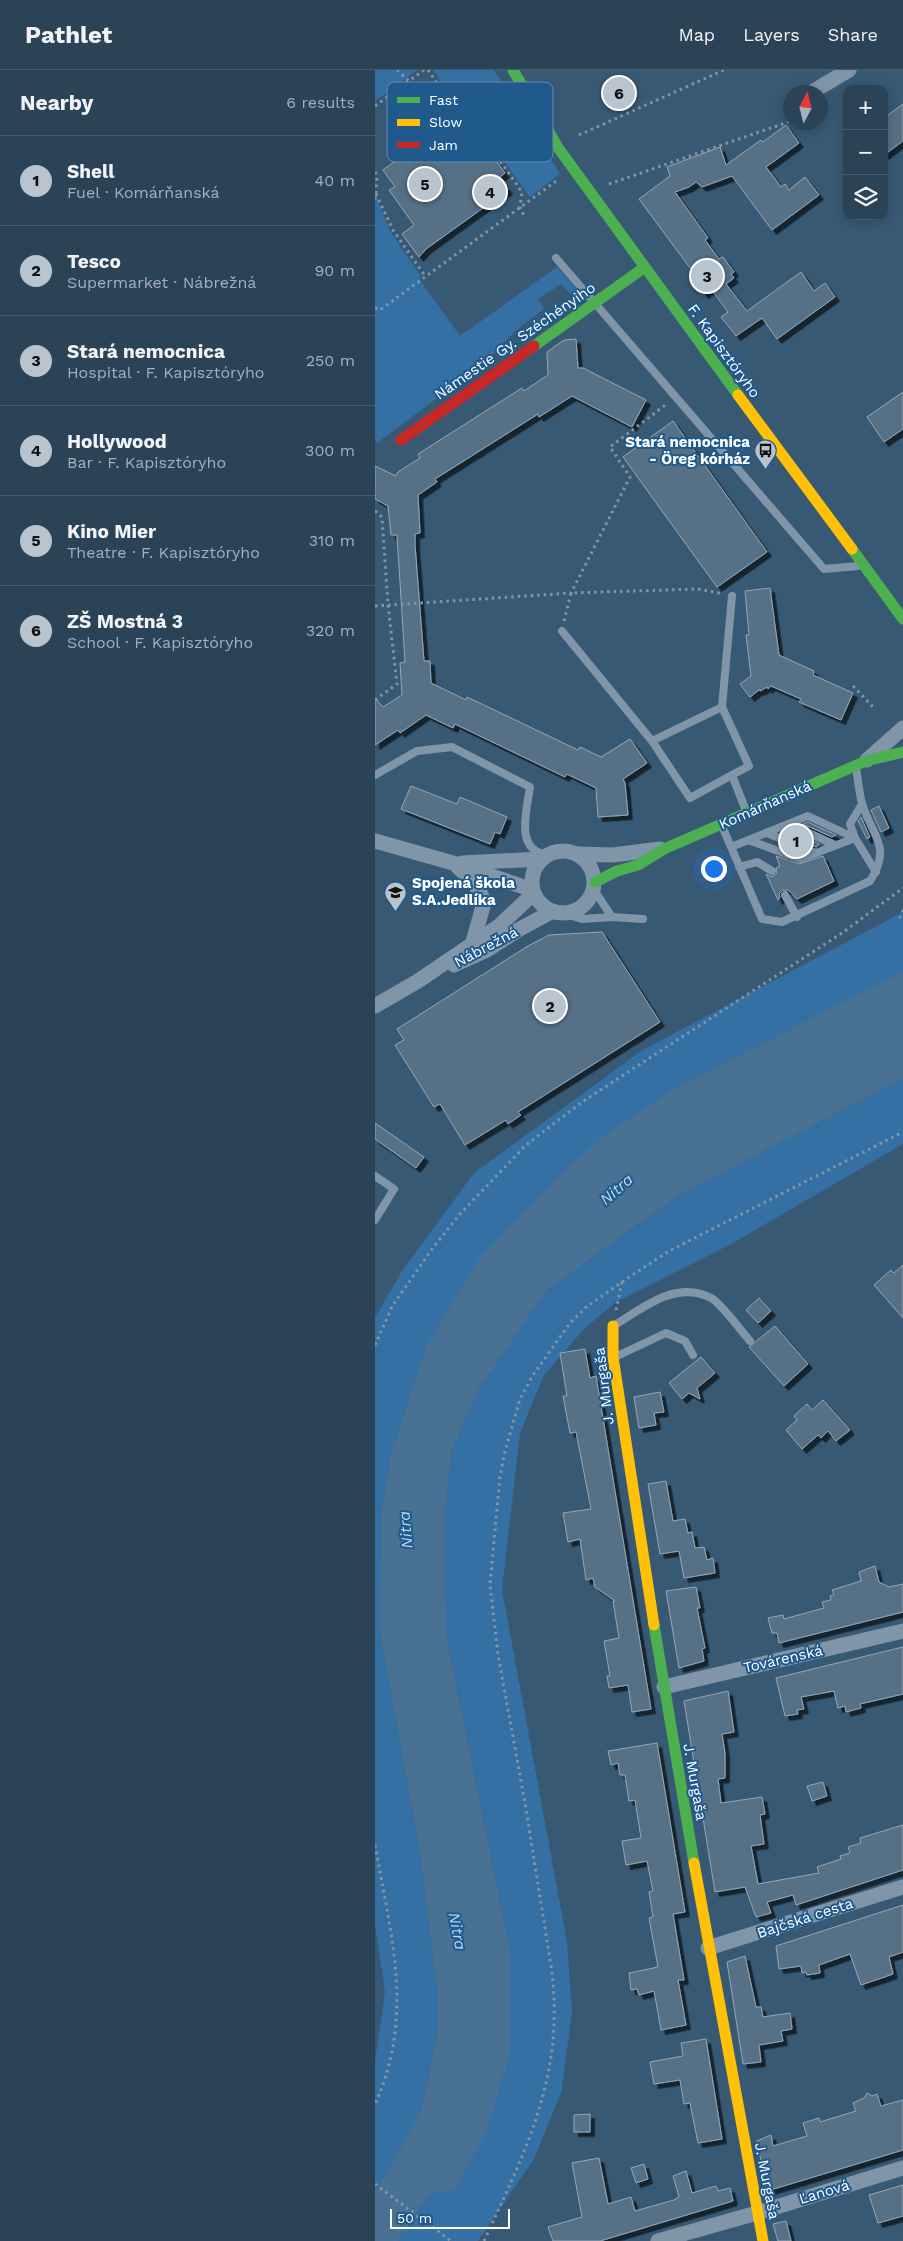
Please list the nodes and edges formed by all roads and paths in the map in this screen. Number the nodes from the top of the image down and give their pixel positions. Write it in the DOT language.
graph roads {
  1 [pos="397,70"];
  2 [pos="426,70"];
  3 [pos="513,70"];
  4 [pos="724,70"];
  5 [pos="849,70"];
  6 [pos="410,82"];
  7 [pos="435,82"];
  8 [pos="520,82"];
  9 [pos="824,85"];
  10 [pos="387,98"];
  11 [pos="375,106"];
  12 [pos="783,124"];
  13 [pos="579,135"];
  14 [pos="553,138"];
  15 [pos="501,162"];
  16 [pos="375,172"];
  17 [pos="561,178"];
  18 [pos="608,185"];
  19 [pos="376,194"];
  20 [pos="375,202"];
  21 [pos="520,207"];
  22 [pos="525,218"];
  23 [pos="556,258"];
  24 [pos="645,267"];
  25 [pos="425,276"];
  26 [pos="595,303"];
  27 [pos="375,308"];
  28 [pos="676,397"];
  29 [pos="401,440"];
  30 [pos="375,511"];
  31 [pos="863,565"];
  32 [pos="571,593"];
  33 [pos="732,596"];
  34 [pos="388,605"];
  35 [pos="375,606"];
  36 [pos="903,618"];
  37 [pos="562,631"];
  38 [pos="853,686"];
  39 [pos="375,700"];
  40 [pos="722,707"];
  41 [pos="874,708"];
  42 [pos="901,725"];
  43 [pos="652,741"];
  44 [pos="903,752"];
  45 [pos="861,763"];
  46 [pos="375,775"];
  47 [pos="732,775"];
  48 [pos="863,804"];
  49 [pos="747,812"];
  50 [pos="721,824"];
  51 [pos="789,824"];
  52 [pos="767,833"];
  53 [pos="855,838"];
  54 [pos="375,840"];
  55 [pos="748,840"];
  56 [pos="835,845"];
  57 [pos="731,848"];
  58 [pos="664,849"];
  59 [pos="816,853"];
  60 [pos="579,854"];
  61 [pos="544,857"];
  62 [pos="453,863"];
  63 [pos="739,867"];
  64 [pos="771,871"];
  65 [pos="876,872"];
  66 [pos="594,886"];
  67 [pos="903,888"];
  68 [pos="533,892"];
  69 [pos="785,895"];
  70 [pos="903,910"];
  71 [pos="558,912"];
  72 [pos="612,916"];
  73 [pos="797,916"];
  74 [pos="643,919"];
  75 [pos="903,921"];
  76 [pos="472,945"];
  77 [pos="418,981"];
  78 [pos="375,1006"];
  79 [pos="903,1132"];
  80 [pos="375,1176"];
  81 [pos="375,1220"];
  82 [pos="622,1282"];
  83 [pos="613,1326"];
  84 [pos="750,1341"];
  85 [pos="375,1345"];
  86 [pos="693,1355"];
  87 [pos="613,1358"];
  88 [pos="903,1631"];
  89 [pos="664,1687"];
  90 [pos="375,1845"];
  91 [pos="903,1887"];
  92 [pos="708,1948"];
  93 [pos="375,2104"];
  94 [pos="903,2168"];
  95 [pos="375,2184"];
  96 [pos="757,2213"];
  97 [pos="451,2241"];
  98 [pos="484,2241"];
  99 [pos="658,2241"];
  100 [pos="763,2241"];
  1 -- 6 [label="path"];
  2 -- 6 [label="path"];
  2 -- 7 [label="path"];
  3 -- 8 [label="street, F. Kapisztóryho"];
  4 -- 13 [label="path"];
  5 -- 9 [label="street"];
  10 -- 11 [label="path"];
  12 -- 18 [label="path"];
  14 -- 24 [label="street, F. Kapisztóryho"];
  15 -- 21 [label="path"];
  16 -- 19 [label="path"];
  17 -- 21 [label="path"];
  19 -- 20 [label="path"];
  19 -- 25 [label="path"];
  21 -- 22 [label="path"];
  21 -- 25 [label="path"];
  23 -- 26 [label="lane"];
  24 -- 26 [label="street, Námestie Gy. Széchényiho"];
  24 -- 31 [label="street, F. Kapisztóryho"];
  25 -- 27 [label="path"];
  26 -- 28 [label="lane"];
  26 -- 29 [label="street, Námestie Gy. Széchényiho"];
  28 -- 31 [label="lane"];
  28 -- 32 [label="path"];
  30 -- 34 [label="path"];
  31 -- 36 [label="street, F. Kapisztóryho"];
  32 -- 33 [label="path"];
  32 -- 34 [label="path"];
  32 -- 37 [label="path"];
  33 -- 40 [label="lane"];
  34 -- 35 [label="path"];
  34 -- 39 [label="path"];
  37 -- 43 [label="lane"];
  38 -- 41 [label="path"];
  40 -- 43 [label="lane"];
  40 -- 47 [label="lane"];
  42 -- 45 [label="street"];
  43 -- 47 [label="lane"];
  44 -- 45 [label="street, Komárňanská"];
  45 -- 48 [label="lane"];
  45 -- 49 [label="street, Komárňanská"];
  46 -- 61 [label="lane"];
  47 -- 49 [label="lane"];
  48 -- 53 [label="lane"];
  48 -- 65 [label="lane"];
  49 -- 50 [label="street, Komárňanská"];
  50 -- 57 [label="lane"];
  50 -- 58 [label="street, Komárňanská"];
  51 -- 52 [label="lane"];
  51 -- 53 [label="lane"];
  51 -- 56 [label="lane"];
  52 -- 55 [label="lane"];
  52 -- 59 [label="lane"];
  53 -- 56 [label="lane"];
  53 -- 65 [label="lane"];
  54 -- 62 [label="street, Komárňanská"];
  55 -- 57 [label="lane"];
  55 -- 59 [label="lane"];
  56 -- 59 [label="lane"];
  57 -- 63 [label="lane"];
  58 -- 60 [label="street, Komárňanská"];
  58 -- 66 [label="street, Komárňanská"];
  60 -- 61 [label="street, Komárňanská"];
  60 -- 66 [label="street"];
  61 -- 62 [label="street, Komárňanská"];
  61 -- 68 [label="street"];
  62 -- 68 [label="street, Komárňanská"];
  62 -- 76 [label="street"];
  63 -- 64 [label="lane"];
  63 -- 73 [label="lane"];
  65 -- 73 [label="lane"];
  66 -- 71 [label="street, Komárňanská"];
  66 -- 72 [label="lane"];
  67 -- 85 [label="path"];
  68 -- 71 [label="street, Komárňanská"];
  68 -- 76 [label="street, Nábrežná"];
  69 -- 73 [label="lane"];
  70 -- 75 [label="path"];
  71 -- 72 [label="lane"];
  71 -- 77 [label="street, Nábrežná"];
  72 -- 74 [label="lane"];
  76 -- 77 [label="street, Nábrežná"];
  77 -- 78 [label="street, Nábrežná"];
  79 -- 82 [label="path"];
  80 -- 81 [label="lane"];
  82 -- 83 [label="path"];
  82 -- 98 [label="path"];
  83 -- 84 [label="lane"];
  83 -- 87 [label="street, J. Murgaša"];
  86 -- 87 [label="lane"];
  87 -- 89 [label="street, J. Murgaša"];
  88 -- 89 [label="street, Továrenská"];
  89 -- 92 [label="street, J. Murgaša"];
  90 -- 93 [label="path"];
  91 -- 92 [label="street, Bajčská cesta"];
  92 -- 96 [label="street, J. Murgaša"];
  94 -- 96 [label="street, Ľanová"];
  95 -- 97 [label="path"];
  96 -- 99 [label="street, Ľanová"];
  96 -- 100 [label="street, J. Murgaša"];
}
